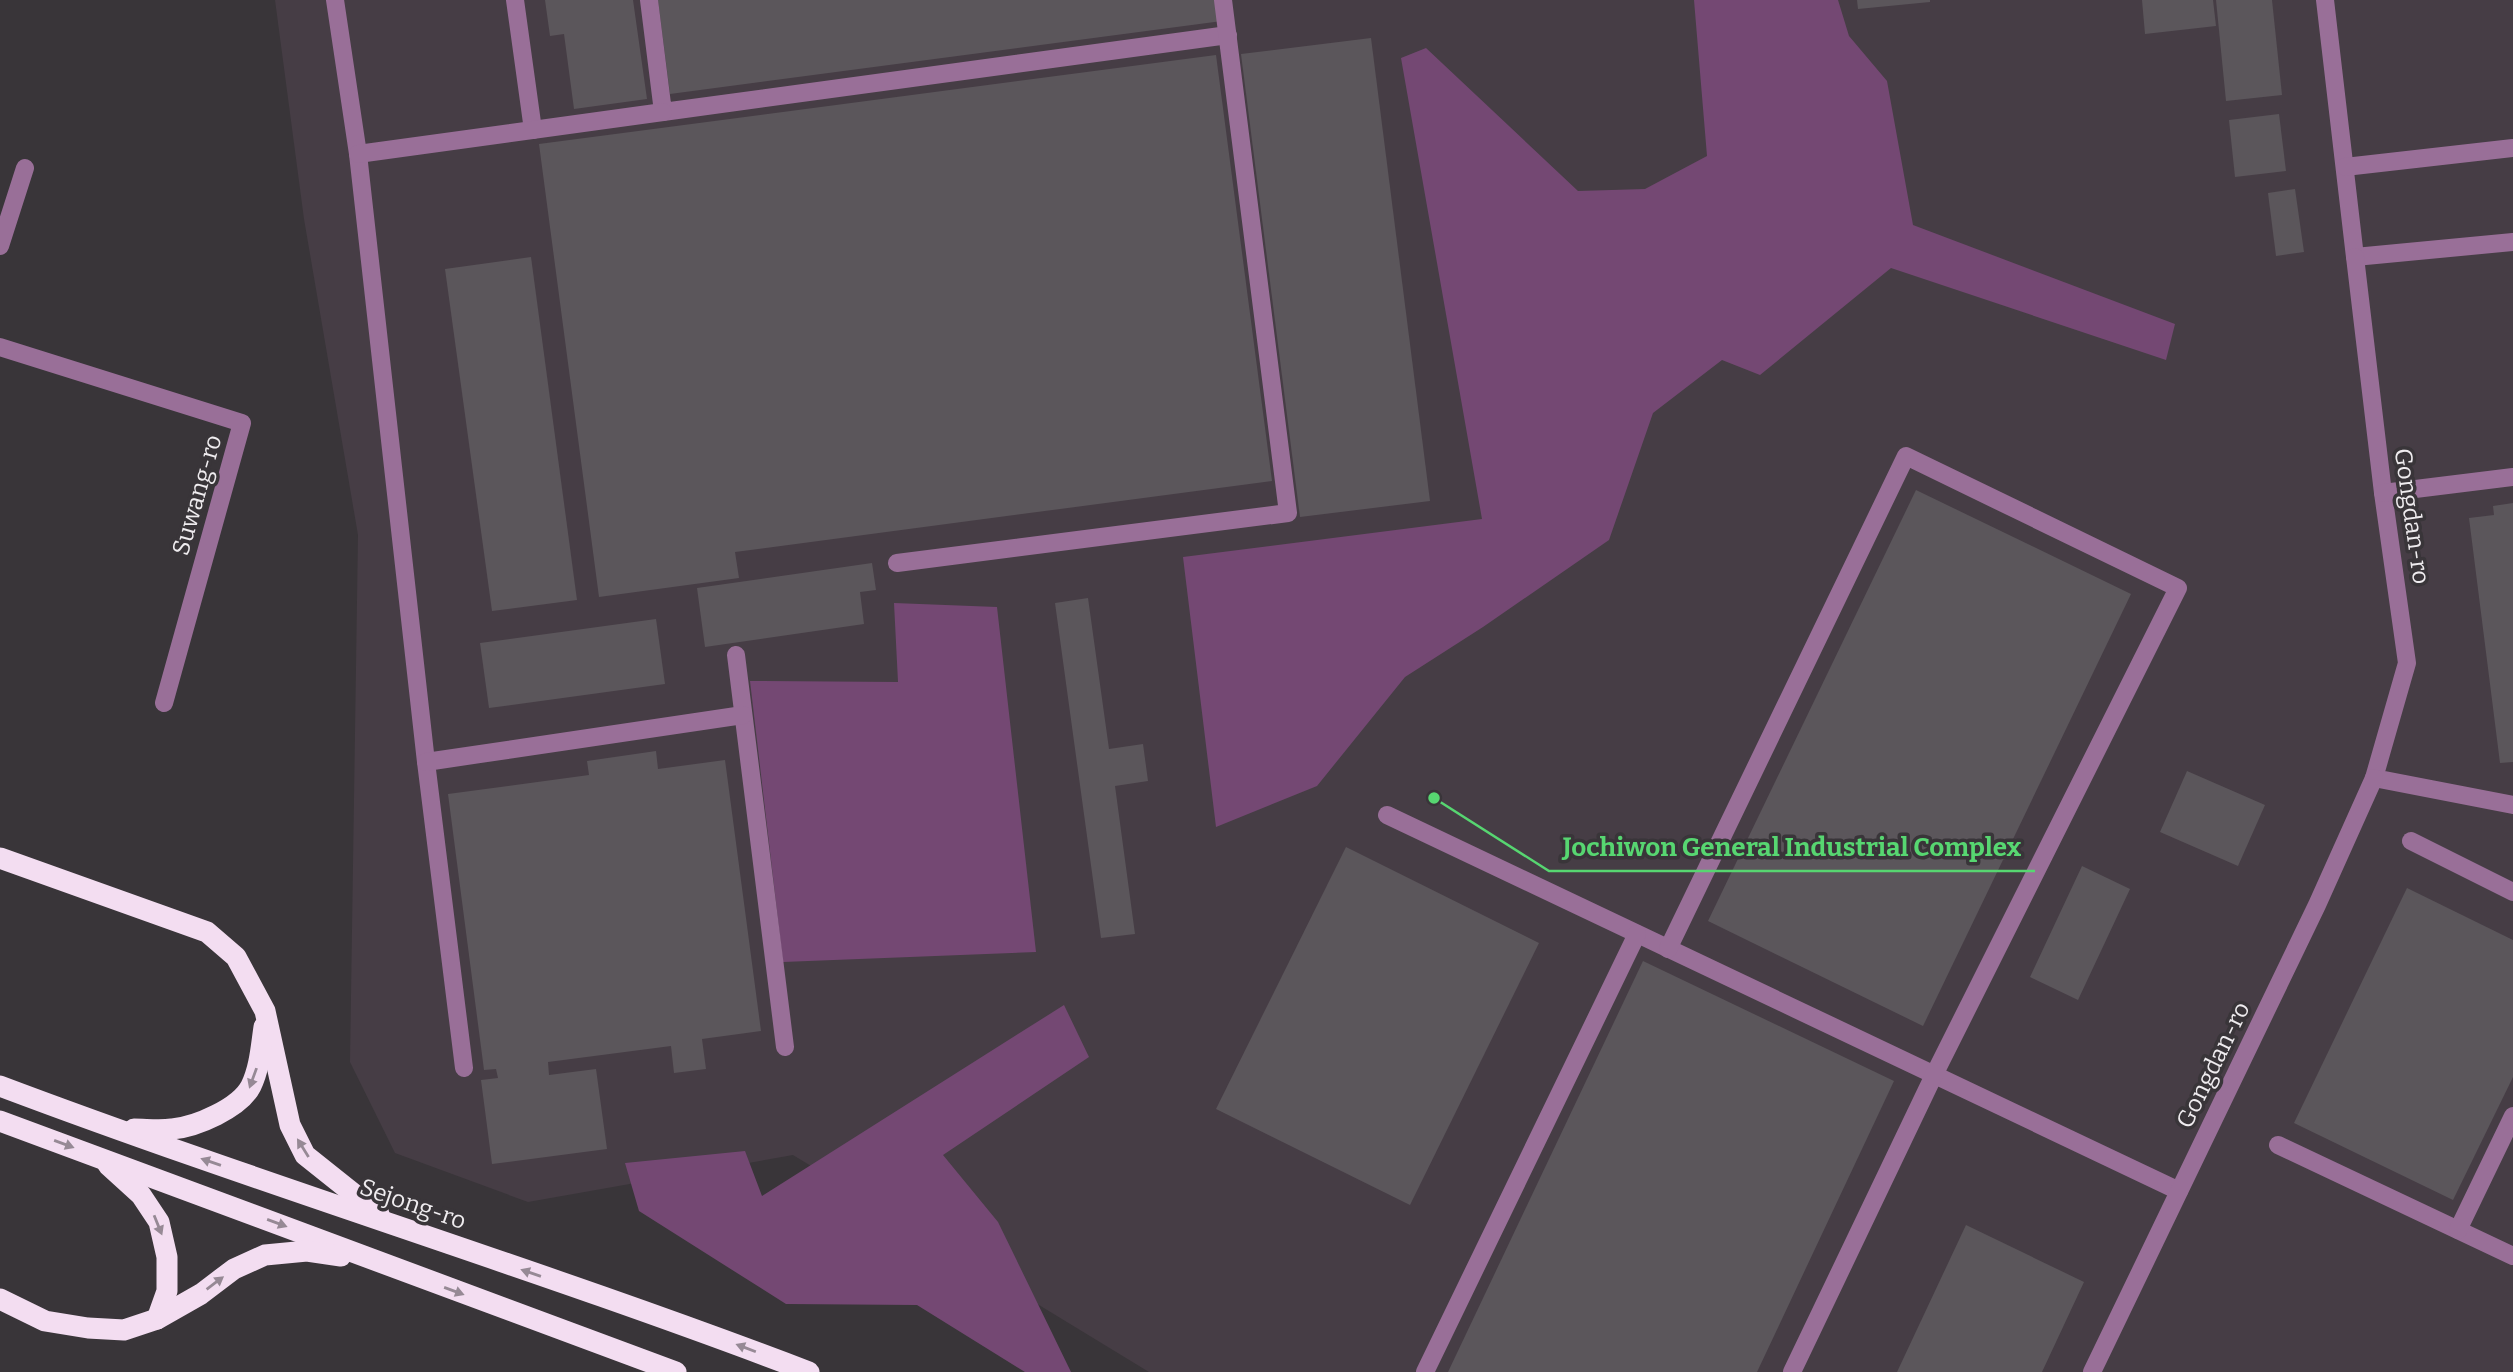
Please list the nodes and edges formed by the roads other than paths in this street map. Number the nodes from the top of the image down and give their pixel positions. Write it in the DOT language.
graph roads {
  1 [pos="335,0"];
  2 [pos="515,0"];
  3 [pos="649,0"];
  4 [pos="1223,0"];
  5 [pos="2325,0"];
  6 [pos="1228,35"];
  7 [pos="663,112"];
  8 [pos="533,130"];
  9 [pos="2513,148"];
  10 [pos="358,154"];
  11 [pos="25,167"];
  12 [pos="2345,167"];
  13 [pos="2513,242"];
  14 [pos="0,246"];
  15 [pos="2355,257"];
  16 [pos="0,347"];
  17 [pos="2513,477"];
  18 [pos="2383,494"];
  19 [pos="897,563"];
  20 [pos="736,655"];
  21 [pos="164,704"];
  22 [pos="743,715"];
  23 [pos="426,762"];
  24 [pos="2374,778"];
  25 [pos="2513,805"];
  26 [pos="1387,815"];
  27 [pos="2412,841"];
  28 [pos="0,858"];
  29 [pos="2513,892"];
  30 [pos="1637,934"];
  31 [pos="1668,949"];
  32 [pos="265,1011"];
  33 [pos="785,1047"];
  34 [pos="464,1068"];
  35 [pos="1934,1075"];
  36 [pos="0,1086"];
  37 [pos="2513,1116"];
  38 [pos="0,1121"];
  39 [pos="114,1129"];
  40 [pos="2278,1145"];
  41 [pos="97,1156"];
  42 [pos="2179,1191"];
  43 [pos="391,1225"];
  44 [pos="2458,1230"];
  45 [pos="2513,1256"];
  46 [pos="391,1265"];
  47 [pos="0,1299"];
  48 [pos="157,1319"];
  49 [pos="676,1372"];
  50 [pos="809,1372"];
  51 [pos="1424,1372"];
  52 [pos="1792,1372"];
  53 [pos="2092,1372"];
  1 -- 10 [label="street"];
  2 -- 8 [label="street"];
  3 -- 7 [label="street"];
  4 -- 6 [label="street"];
  5 -- 12 [label="street, Gongdan-ro"];
  6 -- 7 [label="street"];
  6 -- 19 [label="street"];
  7 -- 8 [label="street"];
  8 -- 10 [label="street"];
  9 -- 12 [label="street"];
  10 -- 23 [label="street"];
  11 -- 14 [label="street"];
  12 -- 15 [label="street, Gongdan-ro"];
  13 -- 15 [label="street"];
  15 -- 18 [label="street, Gongdan-ro"];
  16 -- 21 [label="street, Suwang-ro"];
  17 -- 18 [label="street"];
  18 -- 24 [label="street, Gongdan-ro"];
  20 -- 22 [label="street"];
  22 -- 23 [label="street"];
  22 -- 33 [label="street"];
  23 -- 34 [label="street"];
  24 -- 25 [label="street"];
  24 -- 42 [label="street, Gongdan-ro"];
  26 -- 30 [label="street"];
  27 -- 29 [label="street"];
  28 -- 32 [label="highway"];
  30 -- 31 [label="street"];
  30 -- 51 [label="street"];
  31 -- 35 [label="street"];
  31 -- 35 [label="street"];
  32 -- 39 [label="highway, one-way"];
  43 -- 32 [label="highway, one-way"];
  35 -- 42 [label="street"];
  35 -- 52 [label="street"];
  36 -- 39 [label="highway, Sejong-ro"];
  37 -- 44 [label="street"];
  38 -- 41 [label="highway, one-way"];
  43 -- 39 [label="highway, Sejong-ro, one-way"];
  40 -- 44 [label="street"];
  41 -- 46 [label="highway, one-way"];
  41 -- 48 [label="highway, one-way"];
  42 -- 53 [label="street, Gongdan-ro"];
  50 -- 43 [label="highway, Sejong-ro, one-way"];
  44 -- 45 [label="street"];
  48 -- 46 [label="highway, one-way"];
  46 -- 49 [label="highway, one-way"];
  47 -- 48 [label="highway"];
}
